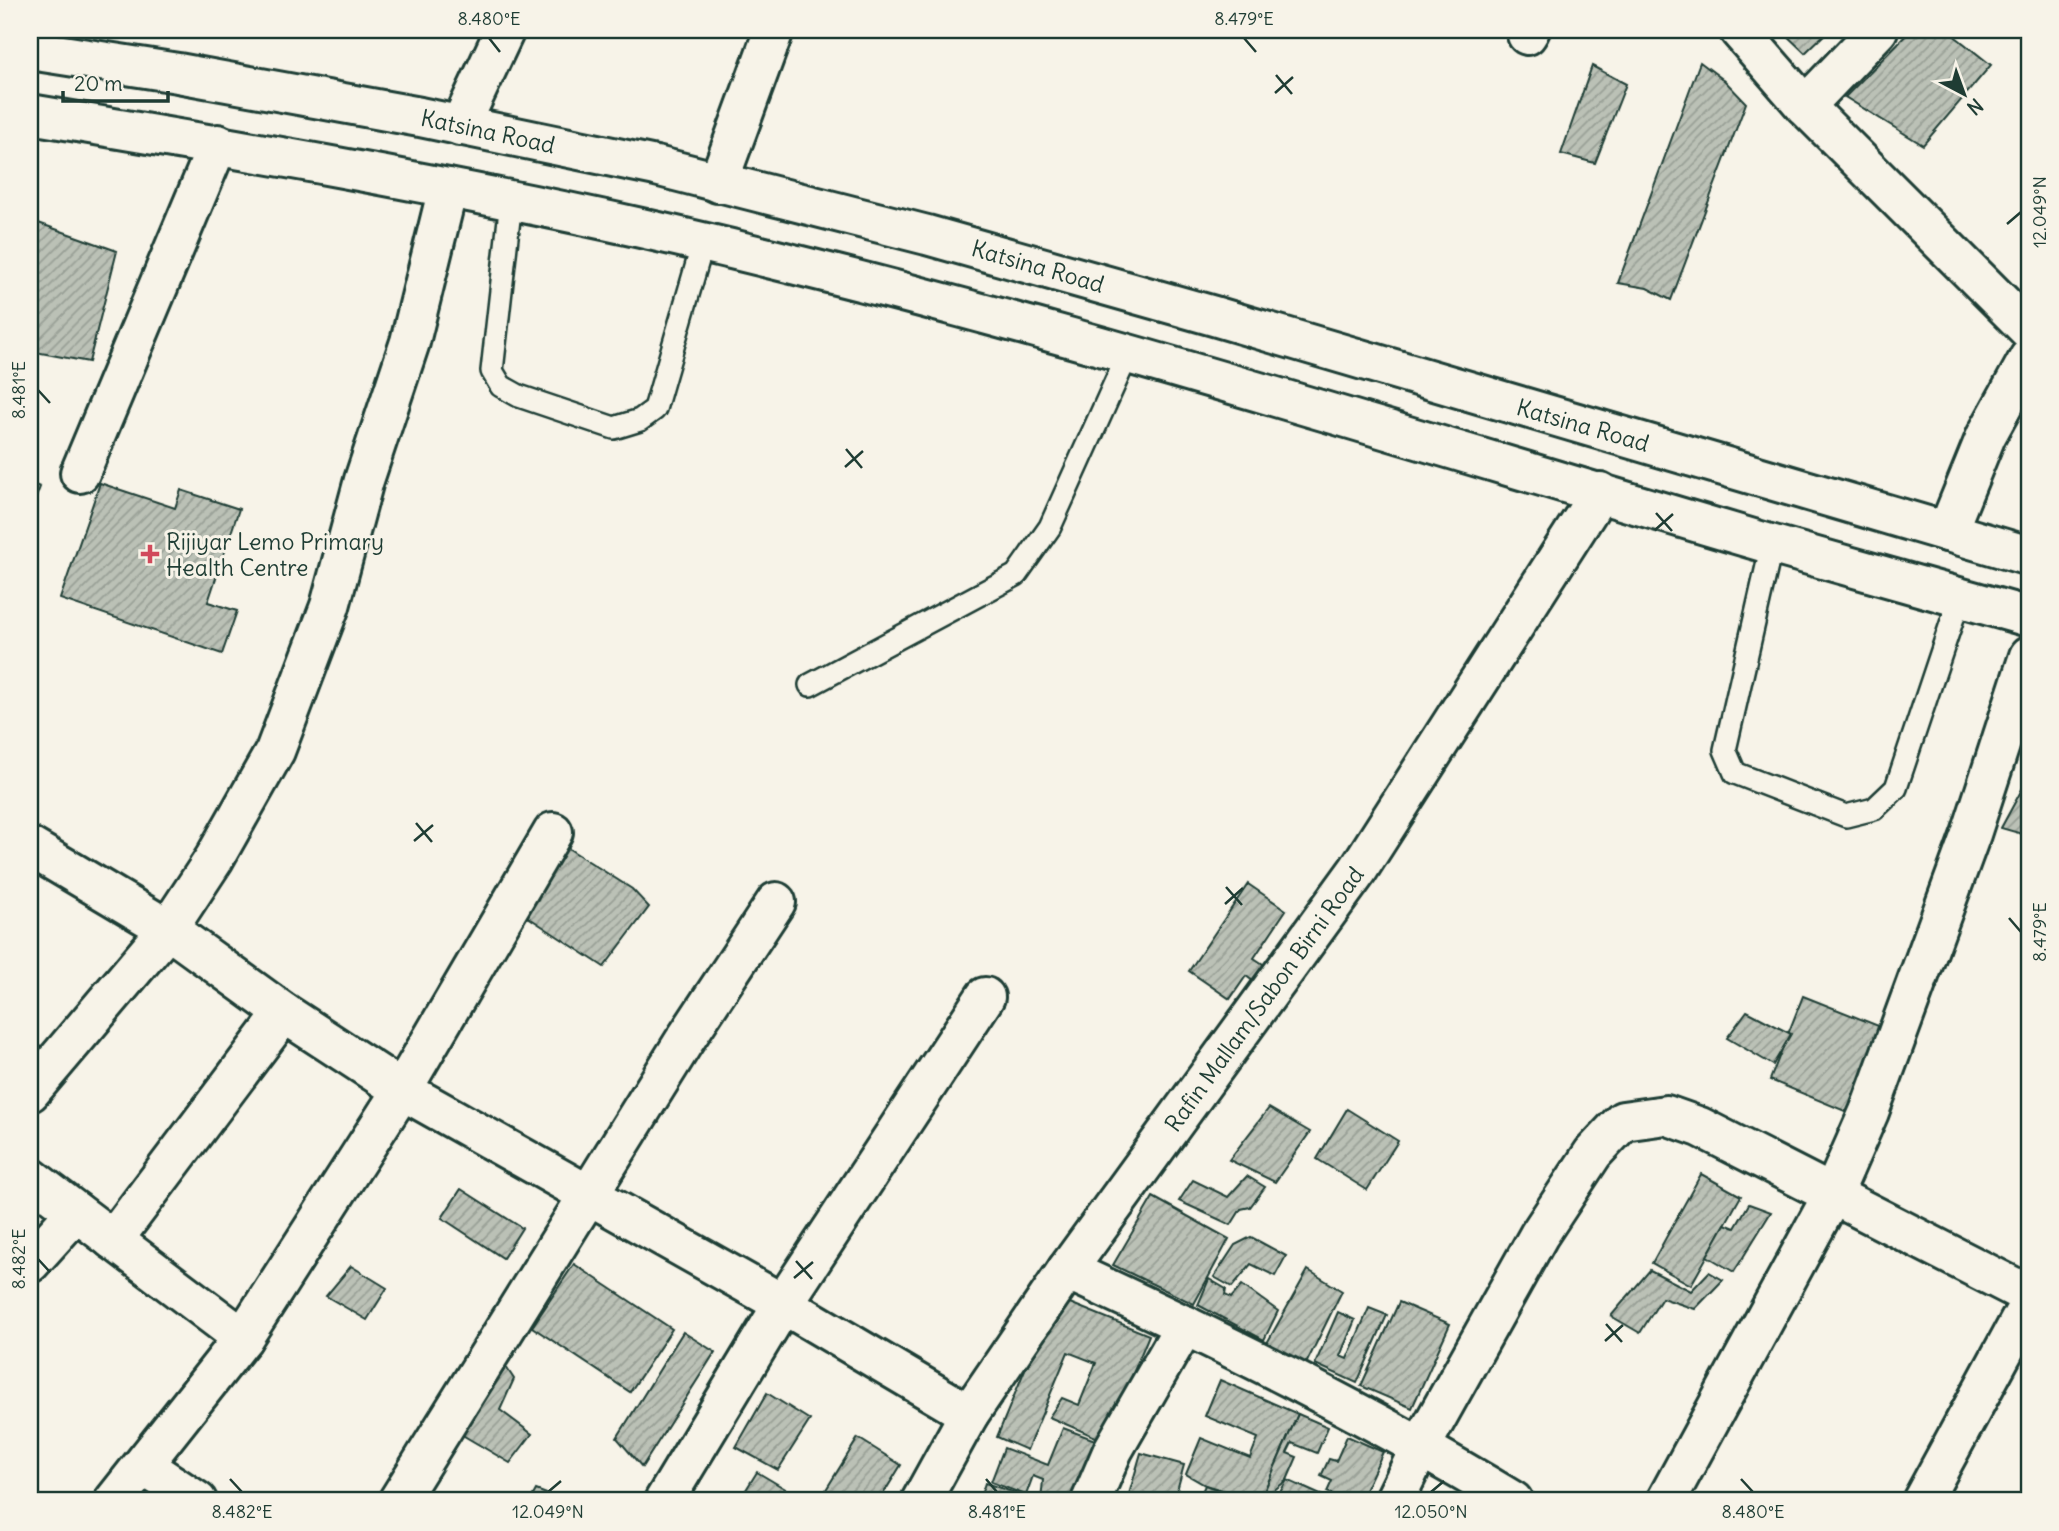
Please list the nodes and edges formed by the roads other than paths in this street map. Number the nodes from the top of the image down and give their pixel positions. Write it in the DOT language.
graph roads {
  1 [pos="505,30"];
  2 [pos="774,30"];
  3 [pos="1739,30"];
  4 [pos="1878,30"];
  5 [pos="30,50"];
  6 [pos="1805,106"];
  7 [pos="30,114"];
  8 [pos="460,126"];
  9 [pos="218,144"];
  10 [pos="718,183"];
  11 [pos="448,188"];
  12 [pos="511,201"];
  13 [pos="703,243"];
  14 [pos="2029,330"];
  15 [pos="1128,354"];
  16 [pos="2029,358"];
  17 [pos="80,473"];
  18 [pos="1600,492"];
  19 [pos="1947,532"];
  20 [pos="1772,544"];
  21 [pos="2029,556"];
  22 [pos="1961,597"];
  23 [pos="2029,617"];
  24 [pos="2029,656"];
  25 [pos="810,685"];
  26 [pos="553,832"];
  27 [pos="30,847"];
  28 [pos="776,902"];
  29 [pos="168,929"];
  30 [pos="985,997"];
  31 [pos="284,1013"];
  32 [pos="402,1090"];
  33 [pos="30,1091"];
  34 [pos="30,1177"];
  35 [pos="1833,1194"];
  36 [pos="590,1196"];
  37 [pos="76,1212"];
  38 [pos="113,1240"];
  39 [pos="30,1263"];
  40 [pos="1067,1270"];
  41 [pos="2029,1295"];
  42 [pos="783,1304"];
  43 [pos="2029,1304"];
  44 [pos="1185,1325"];
  45 [pos="243,1338"];
  46 [pos="969,1414"];
  47 [pos="1421,1446"];
  48 [pos="144,1465"];
  49 [pos="114,1501"];
  50 [pos="197,1501"];
  51 [pos="398,1501"];
  52 [pos="664,1501"];
  53 [pos="921,1501"];
  54 [pos="1091,1501"];
  55 [pos="1394,1501"];
  56 [pos="1513,1501"];
  57 [pos="1665,1501"];
  58 [pos="1922,1501"];
  1 -- 8 [label="main road"];
  2 -- 10 [label="main road"];
  3 -- 6 [label="main road"];
  4 -- 6 [label="main road"];
  5 -- 8 [label="main road, Katsina Road"];
  6 -- 14 [label="main road"];
  7 -- 9 [label="main road"];
  8 -- 10 [label="main road, Katsina Road"];
  9 -- 11 [label="main road"];
  9 -- 17 [label="main road"];
  10 -- 19 [label="main road, Katsina Road"];
  11 -- 12 [label="main road"];
  11 -- 29 [label="main road"];
  12 -- 13 [label="main road"];
  12 -- 13 [label="lane"];
  13 -- 15 [label="main road"];
  15 -- 18 [label="main road"];
  15 -- 25 [label="lane"];
  16 -- 19 [label="main road"];
  18 -- 20 [label="main road"];
  18 -- 40 [label="main road, Rafin Mallam/Sabon Birni Road"];
  19 -- 21 [label="main road, Katsina Road"];
  20 -- 22 [label="main road"];
  20 -- 22 [label="lane"];
  22 -- 23 [label="main road"];
  24 -- 35 [label="main road"];
  26 -- 32 [label="main road"];
  27 -- 29 [label="main road"];
  28 -- 36 [label="main road"];
  29 -- 31 [label="main road"];
  29 -- 33 [label="main road"];
  30 -- 42 [label="main road"];
  31 -- 32 [label="main road"];
  31 -- 38 [label="main road"];
  32 -- 36 [label="main road"];
  32 -- 45 [label="main road"];
  34 -- 37 [label="main road"];
  35 -- 41 [label="main road"];
  35 -- 47 [label="main road"];
  35 -- 57 [label="main road"];
  36 -- 42 [label="main road"];
  36 -- 51 [label="main road"];
  37 -- 38 [label="main road"];
  37 -- 39 [label="main road"];
  38 -- 45 [label="main road"];
  40 -- 44 [label="main road"];
  40 -- 46 [label="main road, Rafin Mallam/Sabon Birni Road"];
  42 -- 46 [label="main road"];
  42 -- 52 [label="main road"];
  43 -- 58 [label="main road"];
  44 -- 47 [label="main road"];
  44 -- 54 [label="main road"];
  45 -- 48 [label="main road"];
  46 -- 53 [label="main road, Rafin Mallam/Sabon Birni Road"];
  47 -- 55 [label="main road"];
  47 -- 56 [label="main road"];
  48 -- 49 [label="main road"];
  48 -- 50 [label="main road"];
}
